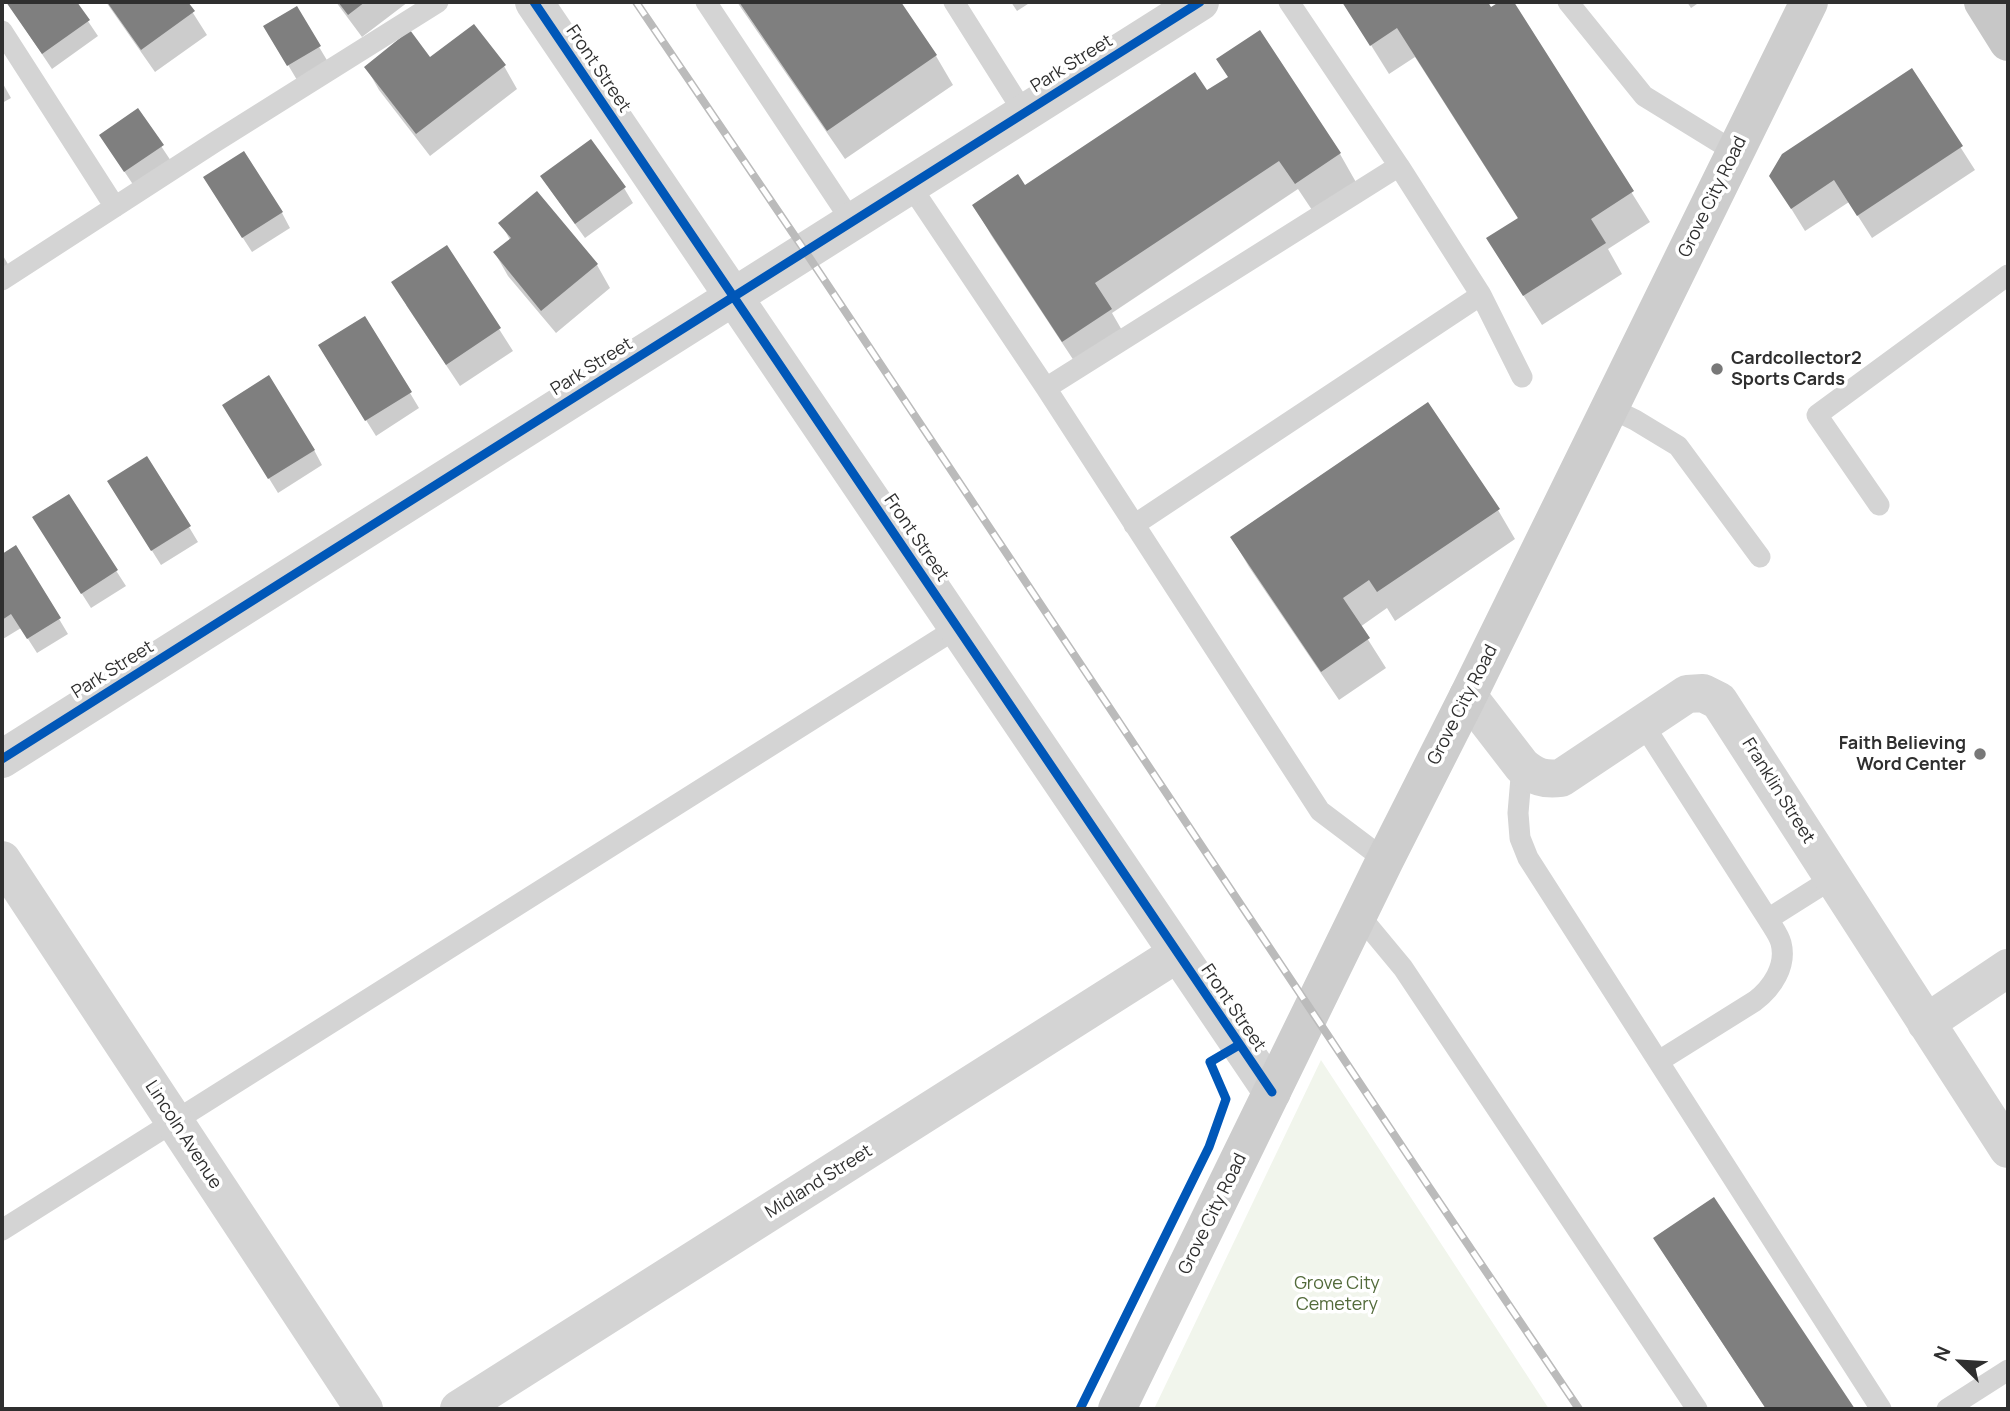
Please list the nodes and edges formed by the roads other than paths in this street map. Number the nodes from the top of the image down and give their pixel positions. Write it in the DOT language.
graph roads {
  1 [pos="438,2"];
  2 [pos="534,2"];
  3 [pos="706,2"];
  4 [pos="954,2"];
  5 [pos="1200,2"];
  6 [pos="1289,2"];
  7 [pos="1569,2"];
  8 [pos="1809,2"];
  9 [pos="2,31"];
  10 [pos="1024,113"];
  11 [pos="1735,152"];
  12 [pos="1399,166"];
  13 [pos="909,185"];
  14 [pos="115,207"];
  15 [pos="852,222"];
  16 [pos="2008,275"];
  17 [pos="2,280"];
  18 [pos="1481,295"];
  19 [pos="733,296"];
  20 [pos="1522,377"];
  21 [pos="1046,388"];
  22 [pos="1610,408"];
  23 [pos="1879,505"];
  24 [pos="1134,525"];
  25 [pos="1760,557"];
  26 [pos="957,628"];
  27 [pos="1468,696"];
  28 [pos="1643,724"];
  29 [pos="2,759"];
  30 [pos="1522,765"];
  31 [pos="2,860"];
  32 [pos="1385,860"];
  33 [pos="1833,878"];
  34 [pos="1359,915"];
  35 [pos="1768,919"];
  36 [pos="1178,953"];
  37 [pos="2008,968"];
  38 [pos="1926,1023"];
  39 [pos="1659,1061"];
  40 [pos="1272,1092"];
  41 [pos="174,1121"];
  42 [pos="2008,1149"];
  43 [pos="2,1230"];
  44 [pos="2008,1370"];
  45 [pos="364,1409"];
  46 [pos="459,1409"];
  47 [pos="1117,1409"];
  48 [pos="1697,1409"];
  49 [pos="1881,1409"];
  50 [pos="1947,1409"];
  1 -- 14 [label="lane"];
  2 -- 19 [label="street, Front Street"];
  3 -- 15 [label="lane"];
  4 -- 10 [label="lane"];
  5 -- 10 [label="street, Park Street"];
  6 -- 12 [label="lane"];
  7 -- 11 [label="lane"];
  8 -- 11 [label="main road, Grove City Road"];
  9 -- 14 [label="lane"];
  10 -- 13 [label="street, Park Street"];
  11 -- 22 [label="main road, Grove City Road"];
  12 -- 18 [label="lane"];
  12 -- 21 [label="lane"];
  13 -- 15 [label="street, Park Street"];
  13 -- 21 [label="lane"];
  14 -- 17 [label="lane"];
  15 -- 19 [label="street, Park Street"];
  16 -- 23 [label="lane"];
  18 -- 20 [label="lane"];
  18 -- 24 [label="lane"];
  19 -- 26 [label="street, Front Street"];
  19 -- 29 [label="street, Park Street"];
  21 -- 24 [label="lane"];
  22 -- 25 [label="lane"];
  22 -- 27 [label="main road, Grove City Road"];
  24 -- 32 [label="lane"];
  26 -- 36 [label="street, Front Street"];
  26 -- 41 [label="lane"];
  27 -- 30 [label="street, Franklin Street"];
  27 -- 32 [label="main road, Grove City Road"];
  28 -- 30 [label="street, Franklin Street"];
  28 -- 33 [label="street, Franklin Street"];
  28 -- 35 [label="lane"];
  30 -- 39 [label="lane"];
  31 -- 41 [label="street, Lincoln Avenue"];
  32 -- 34 [label="main road, Grove City Road"];
  33 -- 35 [label="lane"];
  33 -- 38 [label="street, Franklin Street"];
  34 -- 40 [label="main road, Grove City Road"];
  34 -- 48 [label="lane"];
  35 -- 39 [label="lane"];
  36 -- 40 [label="street, Front Street"];
  36 -- 46 [label="street, Midland Street"];
  37 -- 38 [label="street"];
  38 -- 42 [label="street, Franklin Street"];
  39 -- 49 [label="lane"];
  40 -- 47 [label="main road, Grove City Road"];
  41 -- 43 [label="lane"];
  41 -- 45 [label="street, Lincoln Avenue"];
  44 -- 50 [label="lane"];
}
